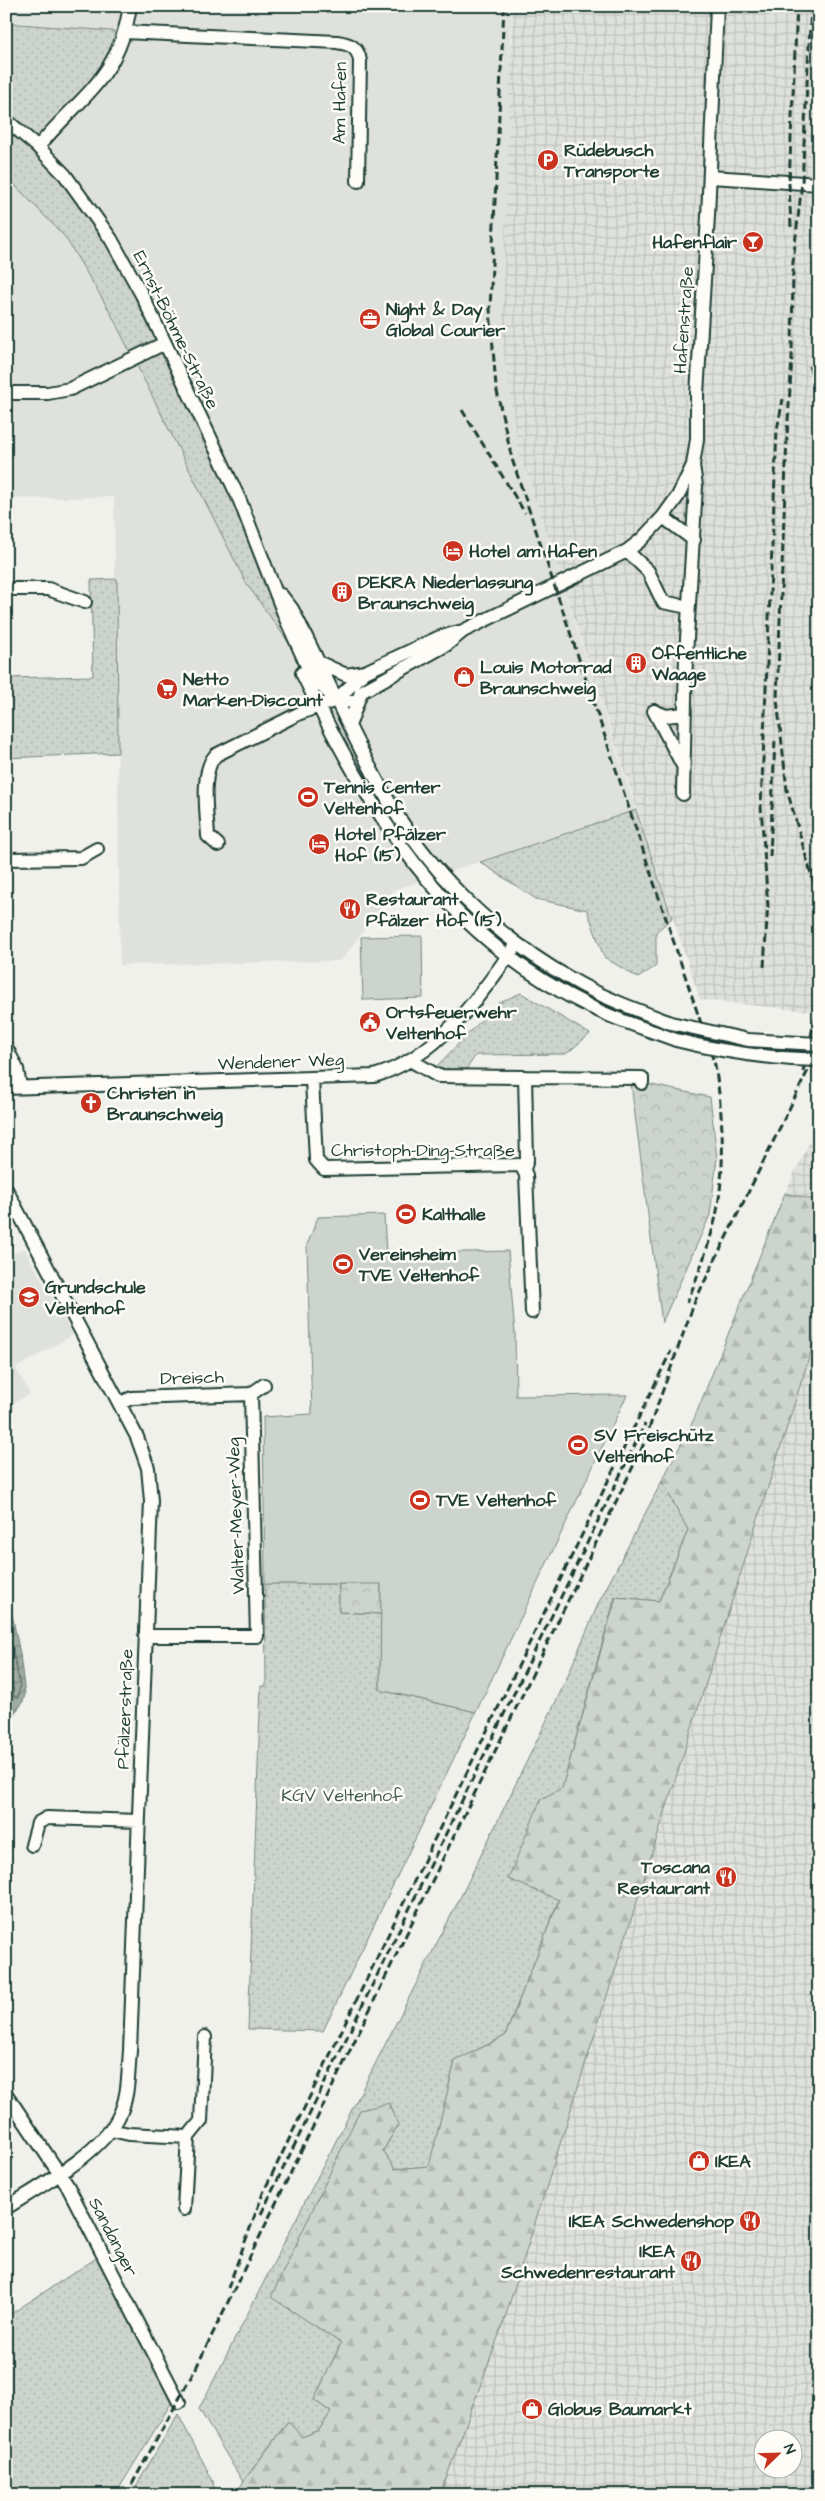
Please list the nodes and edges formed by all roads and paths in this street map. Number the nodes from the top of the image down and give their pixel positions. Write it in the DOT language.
graph roads {
  1 [pos="130,6"];
  2 [pos="717,6"];
  3 [pos="124,32"];
  4 [pos="6,120"];
  5 [pos="38,147"];
  6 [pos="710,177"];
  7 [pos="358,181"];
  8 [pos="819,184"];
  9 [pos="165,343"];
  10 [pos="6,393"];
  11 [pos="693,465"];
  12 [pos="663,517"];
  13 [pos="694,540"];
  14 [pos="627,550"];
  15 [pos="272,583"];
  16 [pos="6,589"];
  17 [pos="86,602"];
  18 [pos="688,607"];
  19 [pos="464,631"];
  20 [pos="318,662"];
  21 [pos="365,672"];
  22 [pos="336,700"];
  23 [pos="356,702"];
  24 [pos="318,706"];
  25 [pos="684,714"];
  26 [pos="349,726"];
  27 [pos="683,765"];
  28 [pos="683,794"];
  29 [pos="218,845"];
  30 [pos="97,849"];
  31 [pos="6,859"];
  32 [pos="517,943"];
  33 [pos="508,956"];
  34 [pos="819,1044"];
  35 [pos="6,1047"];
  36 [pos="410,1060"];
  37 [pos="819,1060"];
  38 [pos="525,1077"];
  39 [pos="312,1079"];
  40 [pos="642,1083"];
  41 [pos="20,1087"];
  42 [pos="6,1088"];
  43 [pos="524,1169"];
  44 [pos="6,1189"];
  45 [pos="532,1312"];
  46 [pos="264,1385"];
  47 [pos="250,1394"];
  48 [pos="120,1404"];
  49 [pos="145,1636"];
  50 [pos="139,1821"];
  51 [pos="32,1845"];
  52 [pos="205,2037"];
  53 [pos="6,2094"];
  54 [pos="111,2130"];
  55 [pos="188,2137"];
  56 [pos="59,2173"];
  57 [pos="6,2208"];
  58 [pos="184,2209"];
  59 [pos="179,2402"];
  1 -- 3 [label="street"];
  2 -- 6 [label="street, Hafenstraße"];
  3 -- 5 [label="street"];
  3 -- 7 [label="street, Am Hafen"];
  4 -- 5 [label="street, Ernst-Böhme-Straße"];
  5 -- 9 [label="street, Ernst-Böhme-Straße"];
  6 -- 8 [label="street"];
  6 -- 11 [label="street, Hafenstraße"];
  9 -- 10 [label="street"];
  9 -- 15 [label="street, Ernst-Böhme-Straße"];
  11 -- 12 [label="street, Hafenstraße"];
  11 -- 13 [label="street, Hafenstraße"];
  12 -- 13 [label="street"];
  12 -- 14 [label="street, Hafenstraße"];
  13 -- 18 [label="street, Hafenstraße"];
  14 -- 18 [label="street"];
  14 -- 19 [label="street, Hafenstraße"];
  15 -- 20 [label="street, Ernst-Böhme-Straße"];
  15 -- 22 [label="street, Ernst-Böhme-Straße"];
  15 -- 24 [label="street, Ernst-Böhme-Straße"];
  16 -- 17 [label="street"];
  18 -- 25 [label="street, Hafenstraße"];
  19 -- 21 [label="street, Hafenstraße"];
  19 -- 23 [label="street, Hafenstraße"];
  20 -- 21 [label="street, Hafenstraße"];
  20 -- 22 [label="street, Ernst-Böhme-Straße"];
  21 -- 22 [label="street, Hafenstraße"];
  22 -- 23 [label="street"];
  22 -- 24 [label="street"];
  22 -- 26 [label="street, Ernst-Böhme-Straße"];
  23 -- 26 [label="street, Hafenstraße"];
  24 -- 29 [label="street"];
  24 -- 33 [label="street, Ernst-Böhme-Straße"];
  25 -- 27 [label="street, Hafenstraße"];
  25 -- 27 [label="street, Hafenstraße"];
  26 -- 32 [label="street, Ernst-Böhme-Straße"];
  27 -- 28 [label="street, Hafenstraße"];
  30 -- 31 [label="street"];
  32 -- 33 [label="street"];
  32 -- 34 [label="street, Ernst-Böhme-Straße, bridge"];
  33 -- 36 [label="street, Wendener Weg"];
  33 -- 37 [label="street, Ernst-Böhme-Straße, bridge"];
  35 -- 41 [label="street"];
  36 -- 38 [label="street"];
  36 -- 39 [label="street, Wendener Weg"];
  38 -- 40 [label="street"];
  38 -- 43 [label="street, Christoph-Ding-Straße"];
  39 -- 41 [label="street, Wendener Weg"];
  39 -- 43 [label="street, Christoph-Ding-Straße"];
  41 -- 42 [label="street, Wendener Weg"];
  43 -- 45 [label="street, Christoph-Ding-Straße"];
  44 -- 48 [label="street, Pfälzerstraße"];
  46 -- 47 [label="street"];
  47 -- 48 [label="street, Dreisch"];
  47 -- 49 [label="street, Walter-Meyer-Weg"];
  48 -- 49 [label="street, Pfälzerstraße"];
  49 -- 50 [label="street, Pfälzerstraße"];
  50 -- 51 [label="street"];
  50 -- 54 [label="street, Pfälzerstraße"];
  52 -- 55 [label="street"];
  53 -- 56 [label="street, Sandanger"];
  54 -- 55 [label="street"];
  54 -- 56 [label="street, Pfälzerstraße"];
  55 -- 58 [label="street"];
  56 -- 57 [label="street, Pfälzerstraße"];
  56 -- 59 [label="street, Sandanger"];
}
